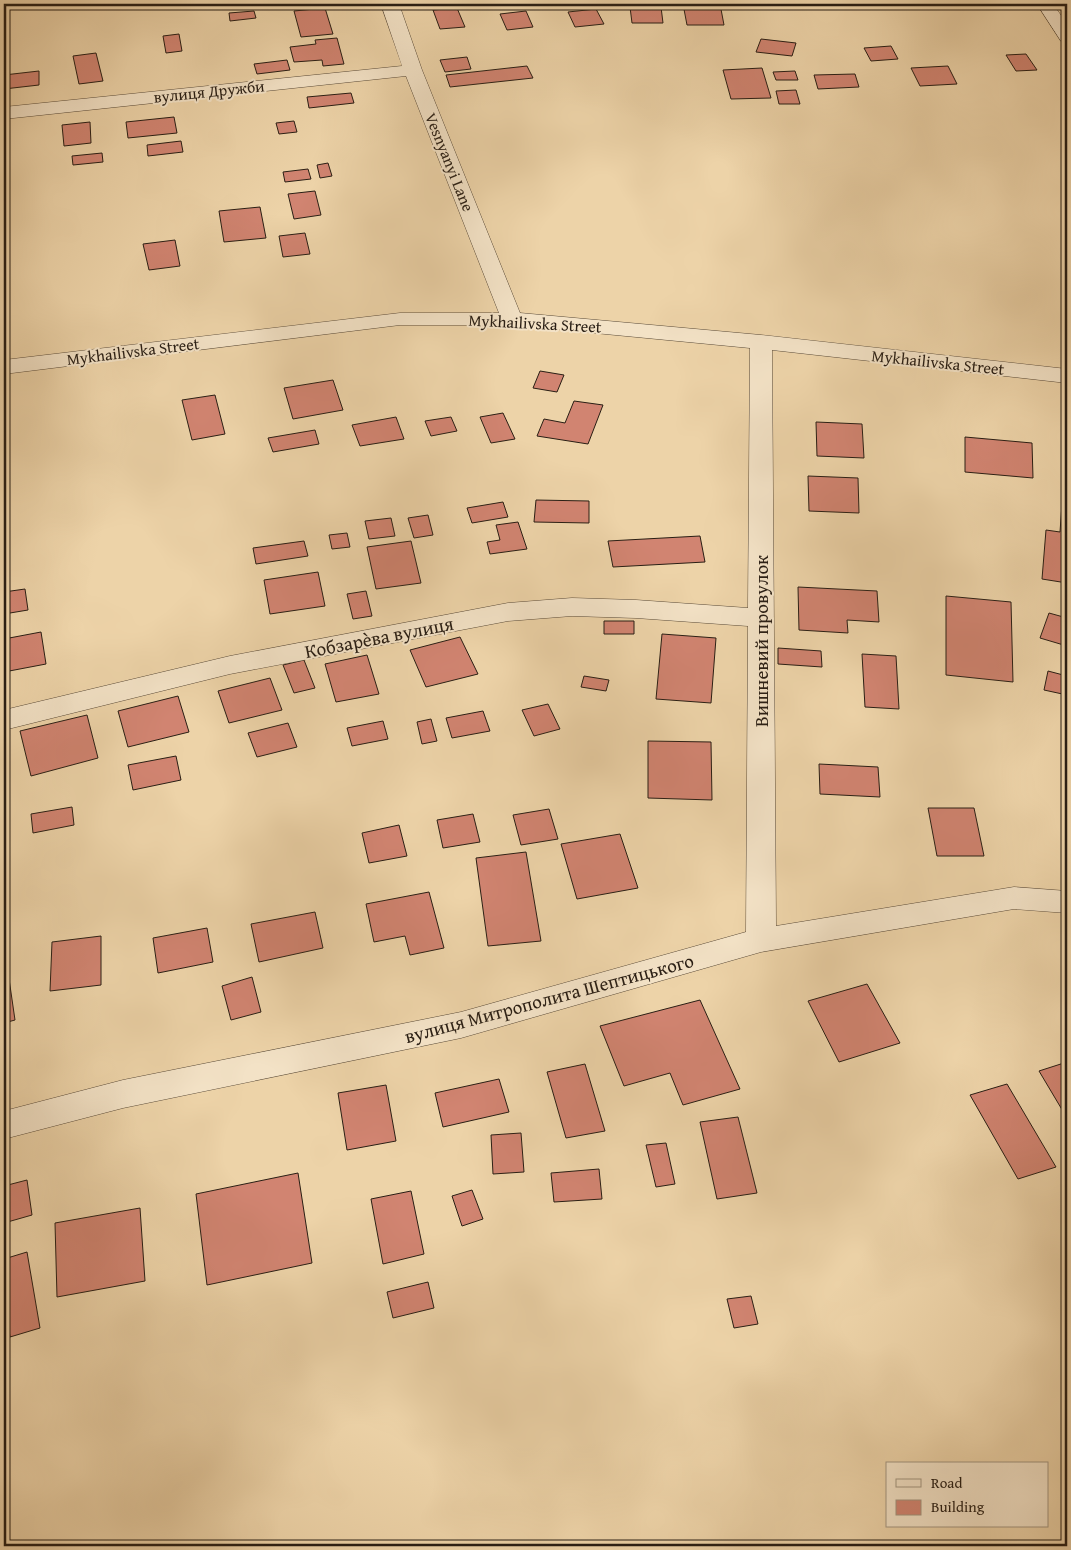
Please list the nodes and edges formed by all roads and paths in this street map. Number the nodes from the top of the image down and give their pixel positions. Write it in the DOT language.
graph roads {
  1 [pos="390,4"];
  2 [pos="1045,4"];
  3 [pos="1067,37"];
  4 [pos="413,70"];
  5 [pos="4,113"];
  6 [pos="512,319"];
  7 [pos="761,342"];
  8 [pos="4,367"];
  9 [pos="1067,376"];
  10 [pos="760,618"];
  11 [pos="4,720"];
  12 [pos="1067,902"];
  13 [pos="762,940"];
  14 [pos="4,1125"];
  1 -- 4 [label="street, Vesnyanyi Lane"];
  2 -- 3 [label="street"];
  4 -- 5 [label="street, вулиця Дружби"];
  4 -- 6 [label="street, Vesnyanyi Lane"];
  6 -- 7 [label="street, Mykhailivska Street"];
  6 -- 8 [label="street, Mykhailivska Street"];
  7 -- 9 [label="street, Mykhailivska Street"];
  7 -- 10 [label="street, Вишневий провулок"];
  10 -- 11 [label="street, Кобзарèва вулиця"];
  10 -- 13 [label="street, Вишневий провулок"];
  12 -- 13 [label="street, вулиця Митрополита Шептицького"];
  13 -- 14 [label="street, вулиця Митрополита Шептицького"];
}
